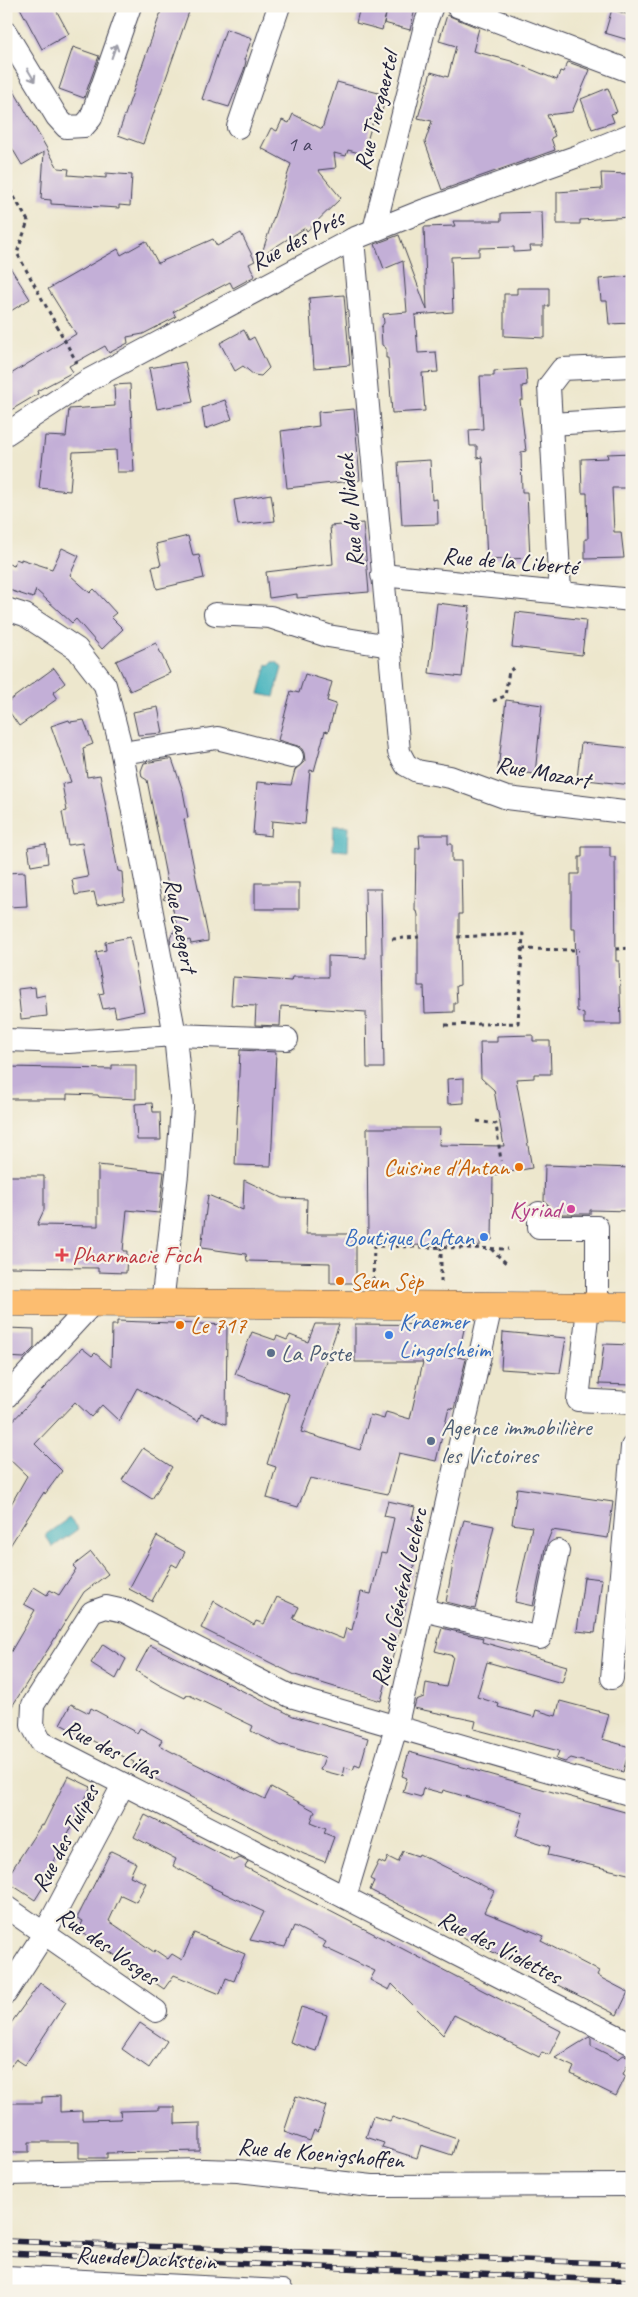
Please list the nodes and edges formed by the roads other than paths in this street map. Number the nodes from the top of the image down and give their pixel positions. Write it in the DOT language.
graph roads {
  1 [pos="130,6"];
  2 [pos="279,6"];
  3 [pos="432,6"];
  4 [pos="457,6"];
  5 [pos="6,33"];
  6 [pos="632,72"];
  7 [pos="238,127"];
  8 [pos="632,134"];
  9 [pos="374,230"];
  10 [pos="352,239"];
  11 [pos="632,366"];
  12 [pos="632,419"];
  13 [pos="551,424"];
  14 [pos="6,434"];
  15 [pos="382,575"];
  16 [pos="560,592"];
  17 [pos="632,600"];
  18 [pos="6,609"];
  19 [pos="215,614"];
  20 [pos="390,646"];
  21 [pos="122,753"];
  22 [pos="292,757"];
  23 [pos="417,771"];
  24 [pos="632,813"];
  25 [pos="175,1035"];
  26 [pos="287,1039"];
  27 [pos="6,1040"];
  28 [pos="539,1213"];
  29 [pos="6,1302"];
  30 [pos="94,1302"];
  31 [pos="162,1304"];
  32 [pos="491,1306"];
  33 [pos="593,1307"];
  34 [pos="632,1307"];
  35 [pos="6,1397"];
  36 [pos="632,1403"];
  37 [pos="632,1447"];
  38 [pos="558,1551"];
  39 [pos="423,1610"];
  40 [pos="612,1678"];
  41 [pos="396,1728"];
  42 [pos="123,1785"];
  43 [pos="632,1795"];
  44 [pos="345,1897"];
  45 [pos="6,1908"];
  46 [pos="44,1934"];
  47 [pos="6,1993"];
  48 [pos="156,2011"];
  49 [pos="632,2044"];
  50 [pos="6,2174"];
  51 [pos="632,2184"];
  52 [pos="6,2277"];
  53 [pos="282,2291"];
  5 -- 1 [label="street, one-way"];
  2 -- 7 [label="street"];
  3 -- 9 [label="street, Rue Tiergaertel"];
  4 -- 6 [label="street"];
  8 -- 9 [label="street, Rue des Prés"];
  9 -- 10 [label="street, Rue des Prés"];
  10 -- 14 [label="street, Rue des Prés"];
  10 -- 15 [label="street, Rue du Nideck"];
  11 -- 13 [label="street"];
  12 -- 13 [label="street"];
  13 -- 16 [label="street"];
  15 -- 16 [label="street, Rue de la Liberté"];
  15 -- 20 [label="street, Rue du Nideck"];
  16 -- 17 [label="street, Rue de la Liberté"];
  18 -- 21 [label="street, Rue Laegert"];
  19 -- 20 [label="street"];
  20 -- 23 [label="street, Rue du Nideck"];
  21 -- 22 [label="street"];
  21 -- 25 [label="street, Rue Laegert"];
  23 -- 24 [label="street, Rue Mozart"];
  25 -- 26 [label="street"];
  25 -- 27 [label="street"];
  25 -- 31 [label="street, Rue Laegert"];
  28 -- 33 [label="street"];
  29 -- 30 [label="main road"];
  30 -- 31 [label="main road"];
  30 -- 35 [label="street"];
  31 -- 32 [label="main road"];
  32 -- 33 [label="main road"];
  32 -- 39 [label="street, Rue du Général Leclerc"];
  33 -- 34 [label="main road"];
  33 -- 36 [label="street"];
  37 -- 40 [label="street"];
  38 -- 39 [label="street"];
  39 -- 41 [label="street, Rue du Général Leclerc"];
  41 -- 42 [label="street, Rue des Lilas"];
  41 -- 43 [label="street"];
  41 -- 44 [label="street, Rue du Général Leclerc"];
  42 -- 44 [label="street, Rue des Lilas"];
  42 -- 46 [label="street, Rue des Tulipes"];
  44 -- 49 [label="street, Rue des Violettes"];
  45 -- 46 [label="street, Rue des Vosges"];
  46 -- 47 [label="street, Rue des Tulipes"];
  46 -- 48 [label="street, Rue des Vosges"];
  50 -- 51 [label="street, Rue de Koenigshoffen"];
  52 -- 53 [label="street, Rue de Dachstein"];
}
